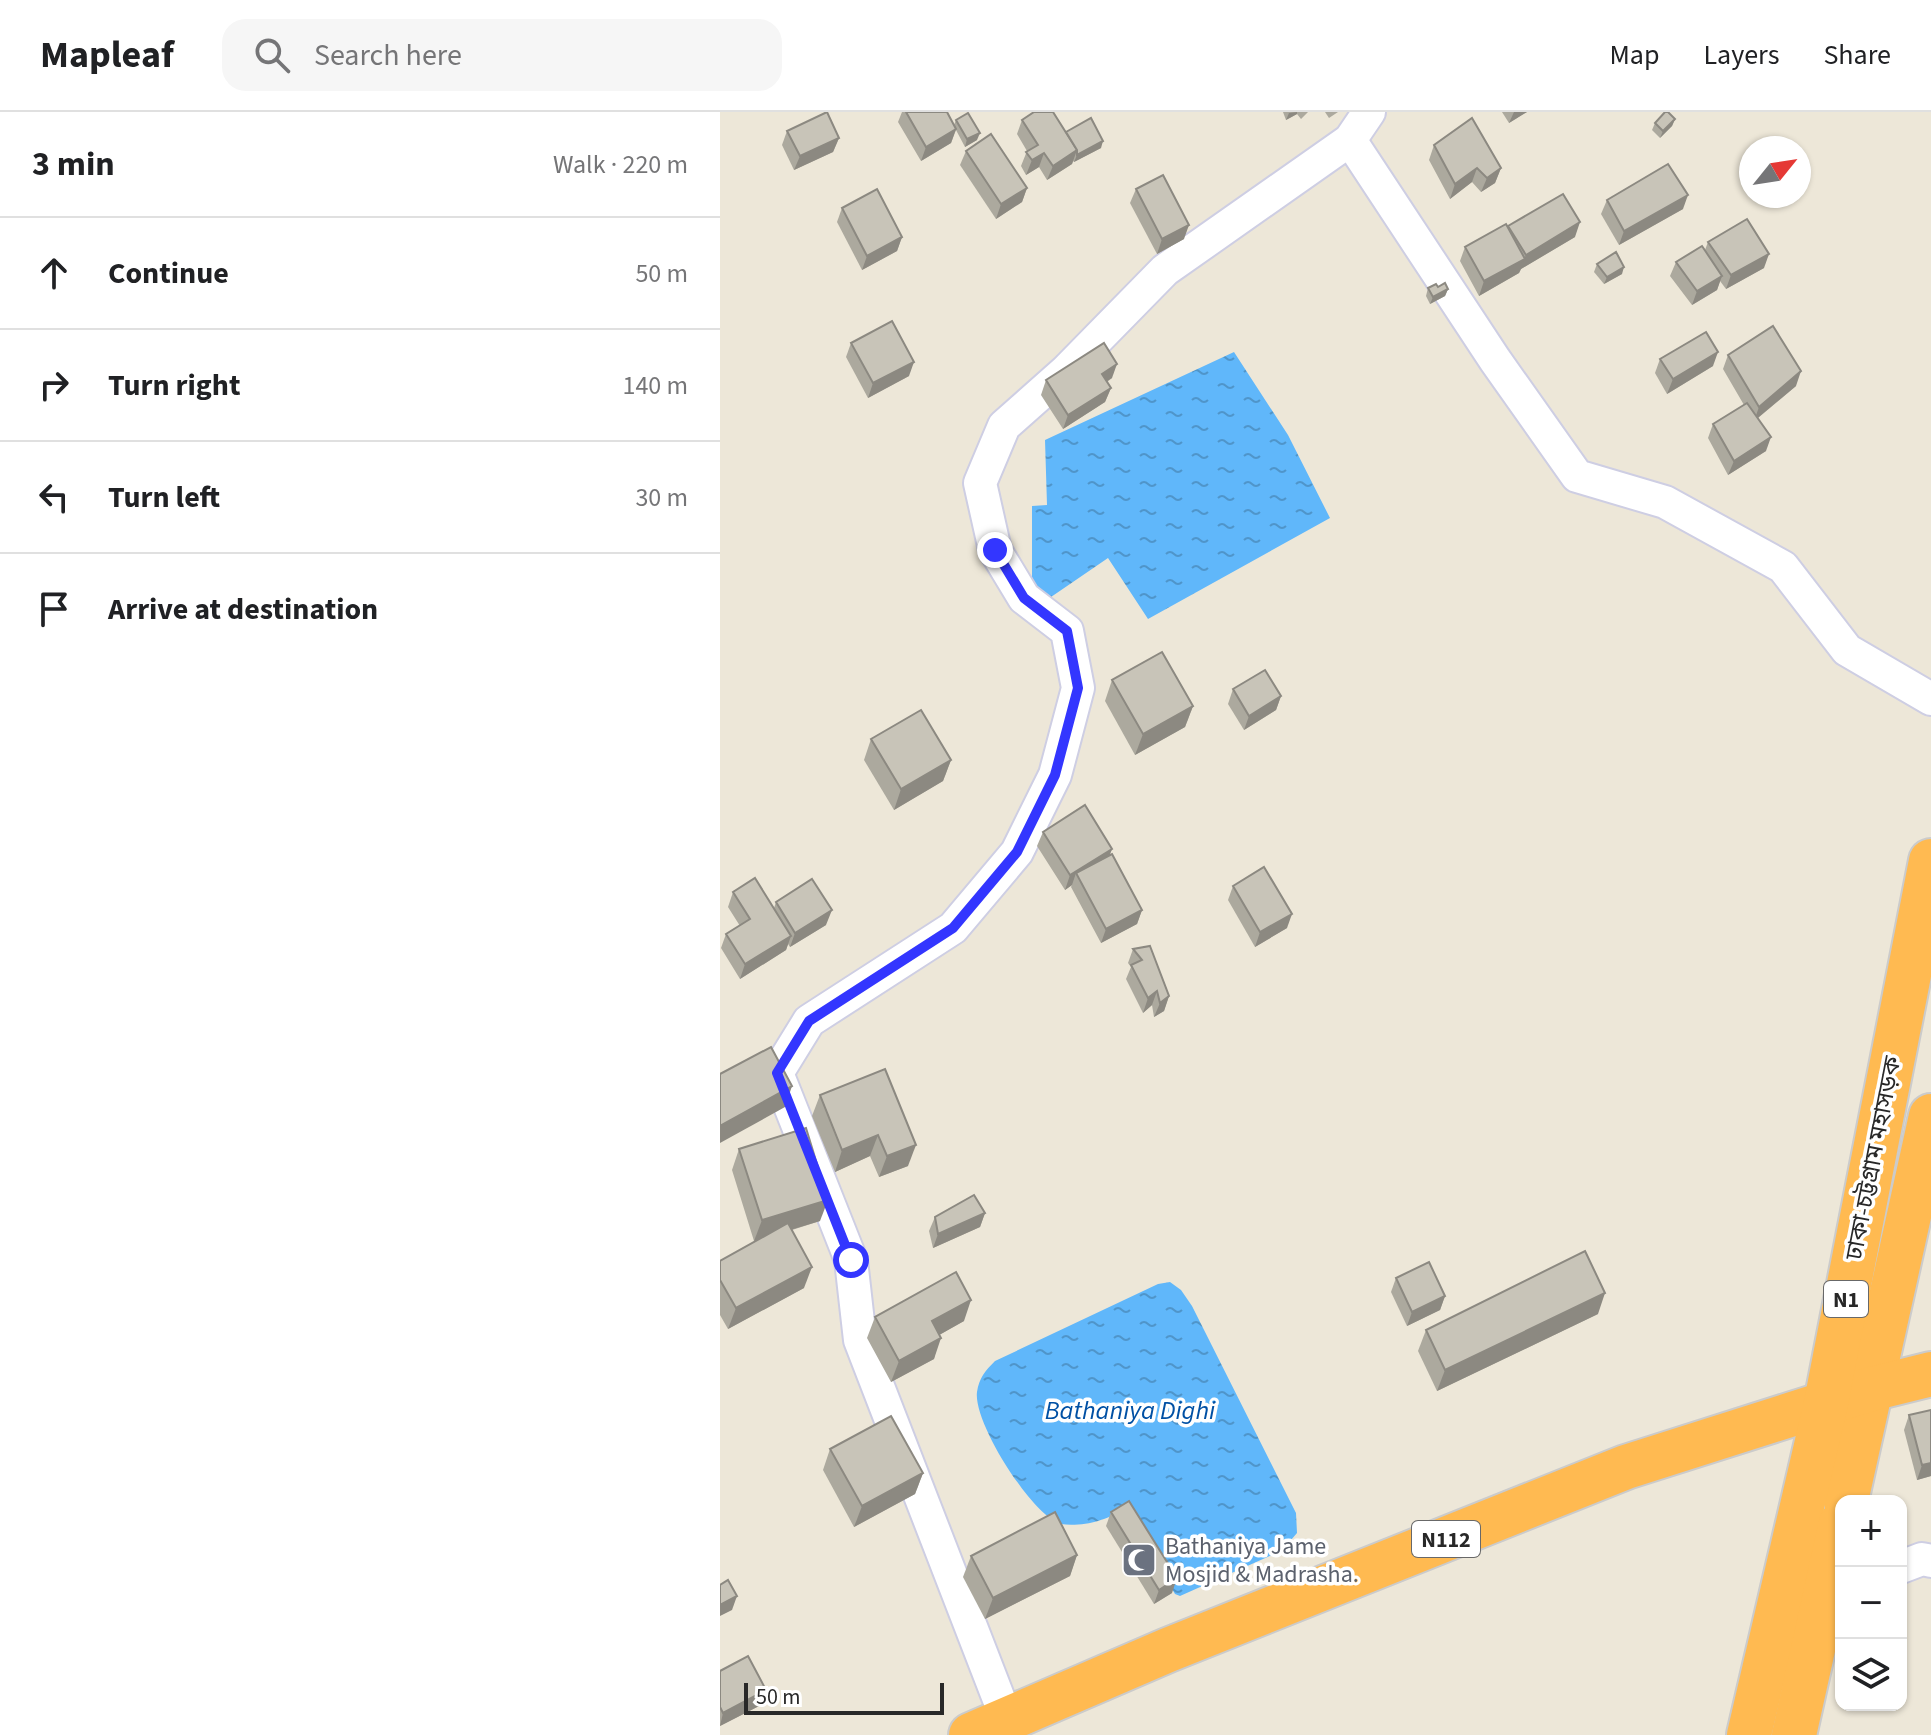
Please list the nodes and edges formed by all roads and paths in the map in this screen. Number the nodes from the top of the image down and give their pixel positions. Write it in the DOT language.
graph roads {
  1 [pos="1369,112"];
  2 [pos="1350,140"];
  3 [pos="1931,699"];
  4 [pos="1931,861"];
  5 [pos="1931,1116"];
  6 [pos="1931,1374"];
  7 [pos="1871,1389"];
  8 [pos="1826,1403"];
  9 [pos="1847,1495"];
  10 [pos="1931,1561"];
  11 [pos="1907,1565"];
  12 [pos="1836,1567"];
  13 [pos="1833,1591"];
  14 [pos="989,1727"];
  15 [pos="1749,1735"];
  16 [pos="1794,1735"];
  1 -- 2 [label="street"];
  2 -- 3 [label="street"];
  2 -- 14 [label="street"];
  4 -- 8 [label="highway, ঢাকা-চট্টগ্রাম মহাসড়ক / N1"];
  5 -- 7 [label="highway, ঢাকা-চট্টগ্রাম মহাসড়ক / N1"];
  6 -- 7 [label="highway, N112"];
  7 -- 8 [label="highway, N112"];
  7 -- 9 [label="highway, ঢাকা-চট্টগ্রাম মহাসড়ক / N1"];
  8 -- 14 [label="highway, N112"];
  8 -- 15 [label="highway, ঢাকা-চট্টগ্রাম মহাসড়ক / N1"];
  10 -- 11 [label="street"];
  12 -- 13 [label="highway"];
  13 -- 16 [label="highway"];
}
